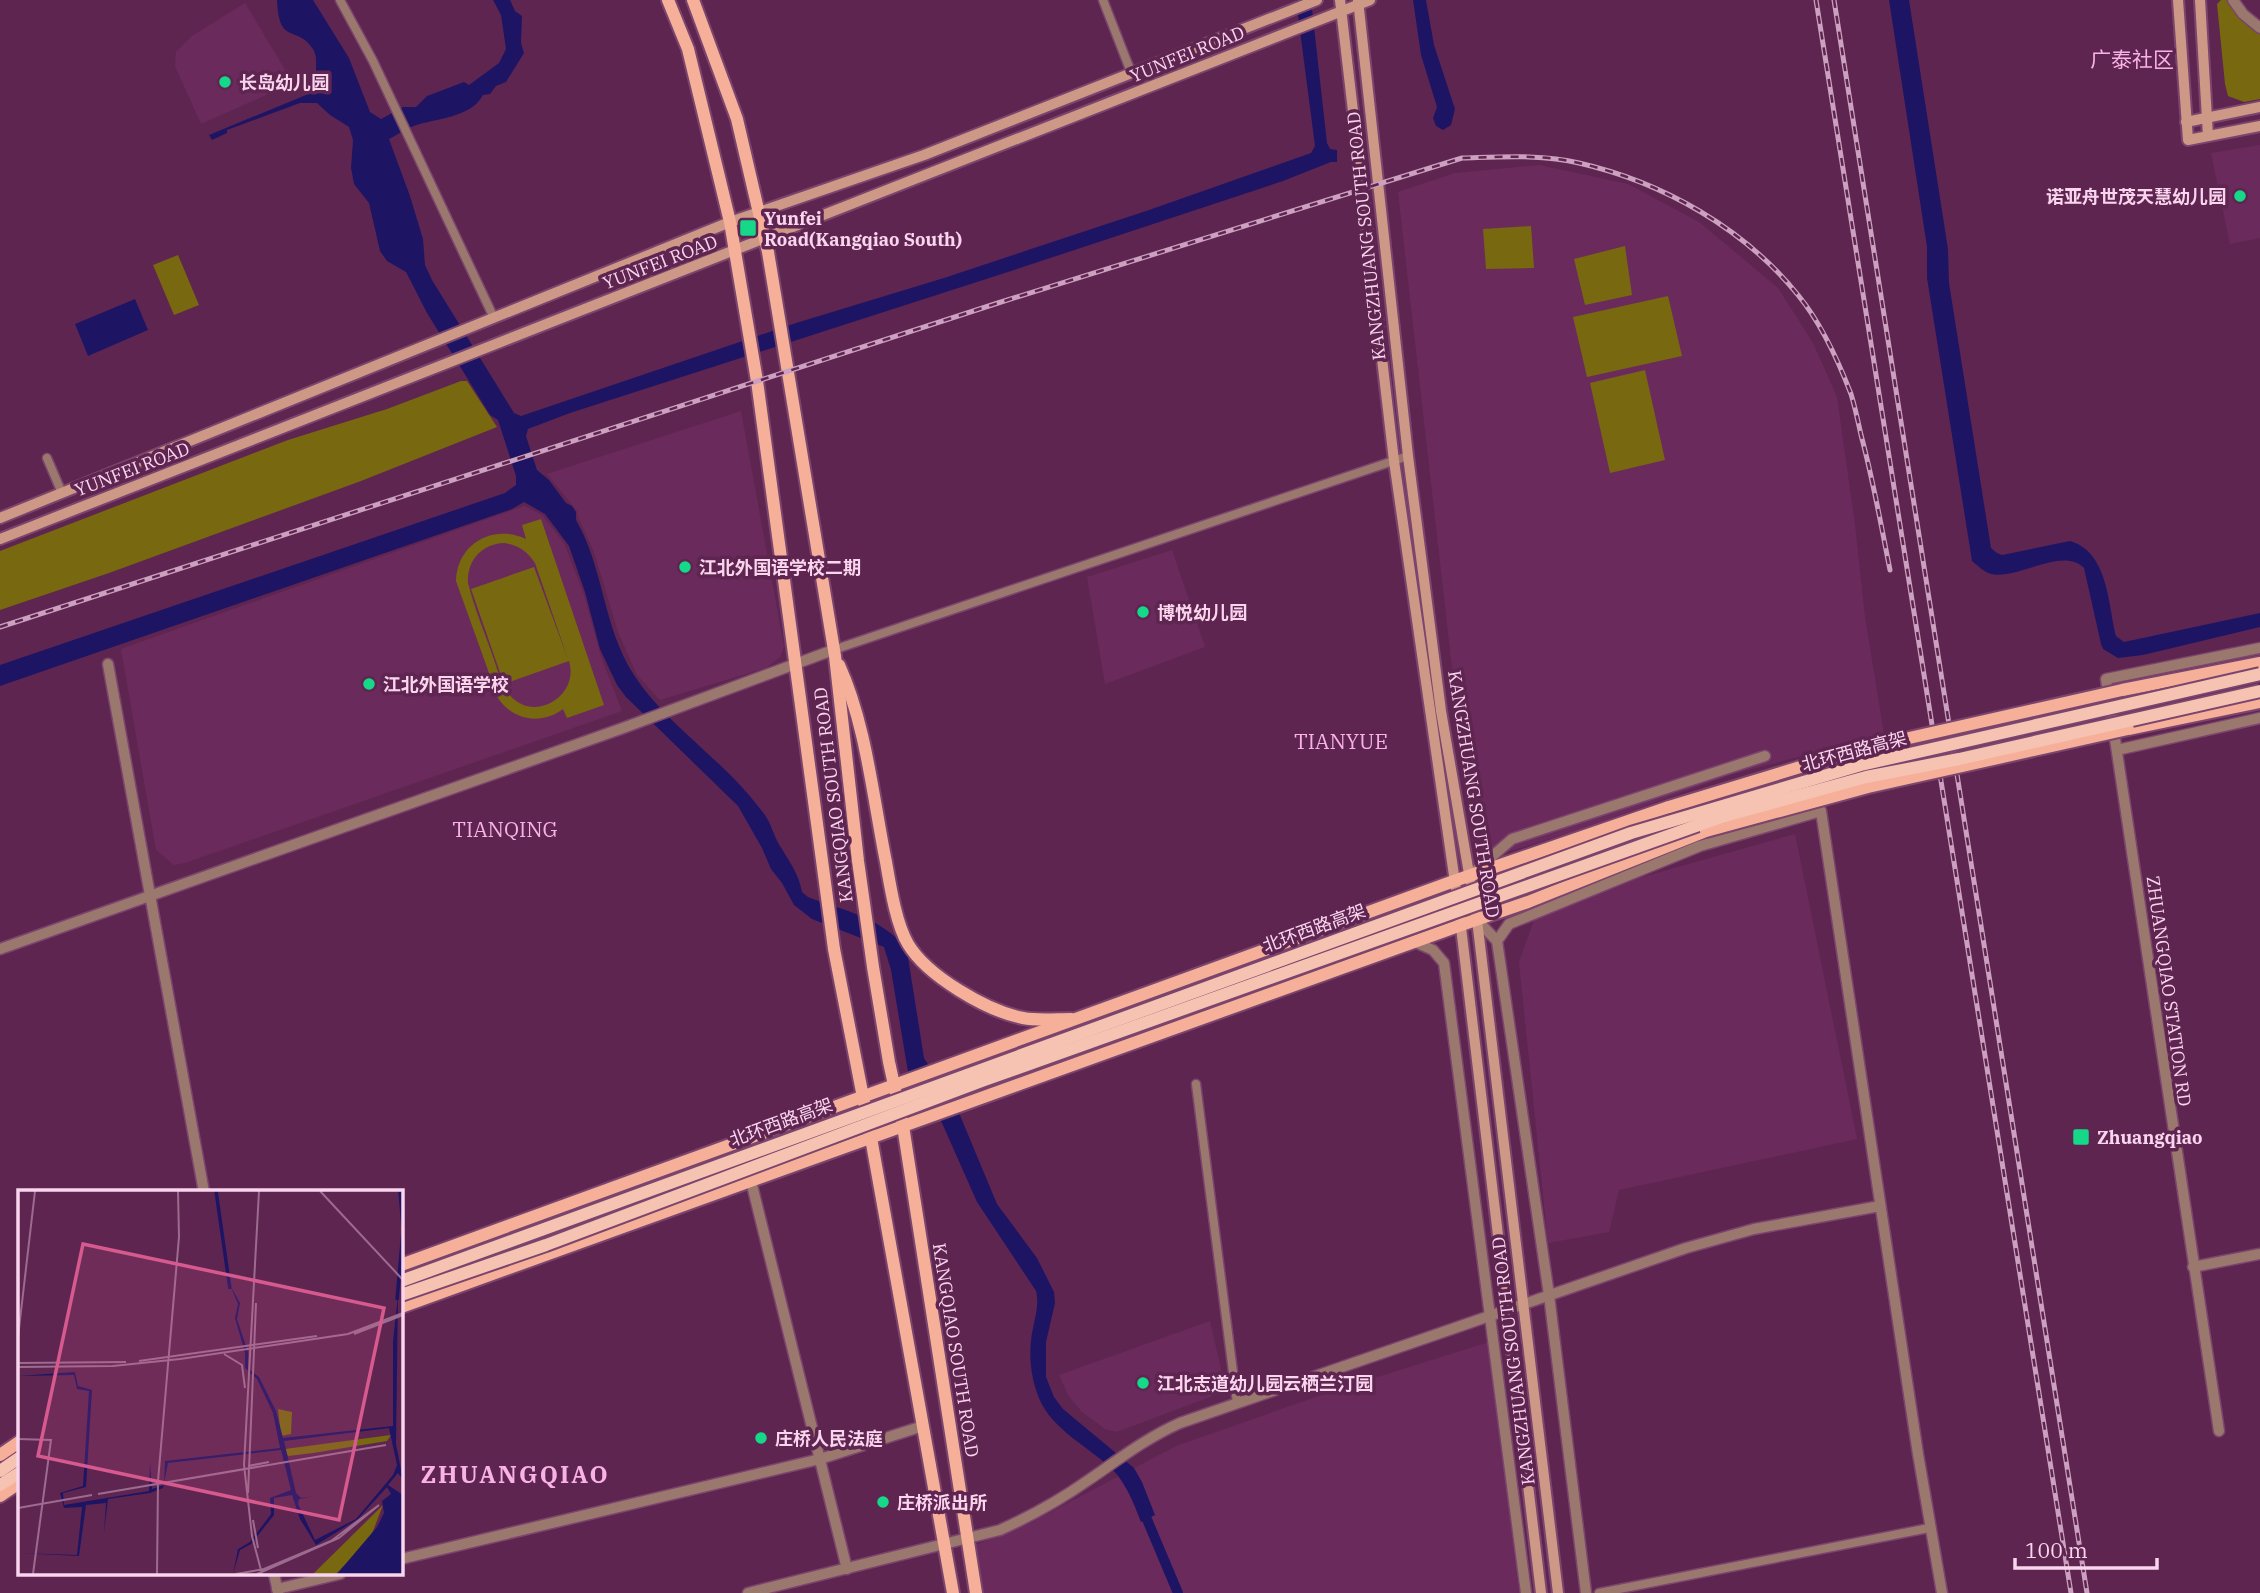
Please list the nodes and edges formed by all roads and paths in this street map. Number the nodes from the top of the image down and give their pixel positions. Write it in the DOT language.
graph roads {
  1 [pos="340,0"];
  2 [pos="668,0"];
  3 [pos="693,0"];
  4 [pos="1103,0"];
  5 [pos="1317,0"];
  6 [pos="1370,0"];
  7 [pos="2178,0"];
  8 [pos="2200,0"];
  9 [pos="2233,0"];
  10 [pos="1358,2"];
  11 [pos="1341,5"];
  12 [pos="2260,28"];
  13 [pos="1130,72"];
  14 [pos="2260,107"];
  15 [pos="2208,117"];
  16 [pos="2186,122"];
  17 [pos="2260,126"];
  18 [pos="2208,136"];
  19 [pos="758,212"];
  20 [pos="730,222"];
  21 [pos="765,239"];
  22 [pos="735,251"];
  23 [pos="494,318"];
  24 [pos="1408,456"];
  25 [pos="47,458"];
  26 [pos="1394,461"];
  27 [pos="62,493"];
  28 [pos="0,518"];
  29 [pos="0,539"];
  30 [pos="2260,648"];
  31 [pos="834,653"];
  32 [pos="2260,663"];
  33 [pos="108,664"];
  34 [pos="795,666"];
  35 [pos="2260,674"];
  36 [pos="2260,691"];
  37 [pos="2260,702"];
  38 [pos="2260,718"];
  39 [pos="2117,750"];
  40 [pos="1765,756"];
  41 [pos="1469,876"];
  42 [pos="1454,881"];
  43 [pos="150,896"];
  44 [pos="1477,920"];
  45 [pos="1461,925"];
  46 [pos="1497,941"];
  47 [pos="1415,942"];
  48 [pos="0,949"];
  49 [pos="1078,1019"];
  50 [pos="900,1083"];
  51 [pos="1196,1084"];
  52 [pos="862,1097"];
  53 [pos="903,1126"];
  54 [pos="871,1138"];
  55 [pos="751,1181"];
  56 [pos="204,1190"];
  57 [pos="1880,1206"];
  58 [pos="2260,1254"];
  59 [pos="402,1265"];
  60 [pos="2193,1267"];
  61 [pos="402,1281"];
  62 [pos="402,1295"];
  63 [pos="1549,1295"];
  64 [pos="1524,1304"];
  65 [pos="402,1307"];
  66 [pos="1506,1310"];
  67 [pos="1489,1316"];
  68 [pos="1237,1403"];
  69 [pos="923,1426"];
  70 [pos="2219,1432"];
  71 [pos="18,1443"];
  72 [pos="0,1455"];
  73 [pos="18,1459"];
  74 [pos="820,1459"];
  75 [pos="0,1471"];
  76 [pos="18,1474"];
  77 [pos="18,1484"];
  78 [pos="0,1485"];
  79 [pos="0,1496"];
  80 [pos="1929,1528"];
  81 [pos="968,1539"];
  82 [pos="945,1545"];
  83 [pos="402,1559"];
  84 [pos="847,1569"];
  85 [pos="333,1576"];
  86 [pos="277,1591"];
  87 [pos="748,1593"];
  88 [pos="953,1593"];
  89 [pos="976,1593"];
  90 [pos="1526,1593"];
  91 [pos="1541,1593"];
  92 [pos="1558,1593"];
  93 [pos="1586,1593"];
  94 [pos="1599,1593"];
  95 [pos="1942,1593"];
  1 -- 23 [label="street"];
  2 -- 20 [label="main road"];
  3 -- 19 [label="main road, KANGQIAO SOUTH ROAD"];
  4 -- 13 [label="street"];
  5 -- 13 [label="main road, YUNFEI ROAD"];
  6 -- 10 [label="main road, YUNFEI ROAD"];
  7 -- 16 [label="main road"];
  8 -- 15 [label="main road"];
  9 -- 12 [label="street"];
  10 -- 11 [label="main road, YUNFEI ROAD"];
  10 -- 24 [label="main road, KANGZHUANG SOUTH ROAD"];
  11 -- 21 [label="main road, YUNFEI ROAD"];
  11 -- 26 [label="main road, KANGZHUANG SOUTH ROAD"];
  13 -- 19 [label="main road, YUNFEI ROAD"];
  14 -- 15 [label="main road"];
  15 -- 16 [label="main road"];
  15 -- 18 [label="main road"];
  16 -- 18 [label="main road"];
  17 -- 18 [label="main road"];
  19 -- 20 [label="main road, YUNFEI ROAD"];
  19 -- 21 [label="main road, KANGQIAO SOUTH ROAD"];
  20 -- 22 [label="main road, KANGQIAO SOUTH ROAD"];
  20 -- 23 [label="main road, YUNFEI ROAD"];
  21 -- 22 [label="main road, YUNFEI ROAD"];
  21 -- 31 [label="main road, KANGQIAO SOUTH ROAD"];
  22 -- 29 [label="main road, YUNFEI ROAD"];
  22 -- 34 [label="main road, KANGQIAO SOUTH ROAD"];
  23 -- 27 [label="main road, YUNFEI ROAD"];
  24 -- 26 [label="street"];
  24 -- 41 [label="main road, KANGZHUANG SOUTH ROAD"];
  25 -- 27 [label="street"];
  26 -- 31 [label="street"];
  26 -- 42 [label="main road, KANGZHUANG SOUTH ROAD"];
  27 -- 28 [label="main road, YUNFEI ROAD"];
  30 -- 39 [label="street, ZHUANGQIAO STATION RD"];
  31 -- 34 [label="street"];
  31 -- 49 [label="main road"];
  31 -- 50 [label="main road, KANGQIAO SOUTH ROAD"];
  32 -- 41 [label="main road, bridge"];
  33 -- 43 [label="street"];
  34 -- 43 [label="street"];
  34 -- 52 [label="main road, KANGQIAO SOUTH ROAD"];
  35 -- 61 [label="highway, 北环西路高架, bridge"];
  36 -- 62 [label="highway, 北环西路高架, bridge"];
  37 -- 44 [label="main road, bridge"];
  38 -- 39 [label="street"];
  39 -- 60 [label="street, ZHUANGQIAO STATION RD"];
  40 -- 41 [label="street"];
  41 -- 42 [label="main road"];
  41 -- 44 [label="main road, KANGZHUANG SOUTH ROAD"];
  42 -- 45 [label="main road, KANGZHUANG SOUTH ROAD"];
  42 -- 49 [label="main road"];
  43 -- 48 [label="street"];
  43 -- 56 [label="street"];
  44 -- 45 [label="main road"];
  44 -- 46 [label="street"];
  44 -- 64 [label="main road, KANGZHUANG SOUTH ROAD"];
  45 -- 47 [label="main road"];
  45 -- 66 [label="main road, KANGZHUANG SOUTH ROAD"];
  46 -- 57 [label="street"];
  46 -- 63 [label="street"];
  47 -- 53 [label="main road"];
  47 -- 67 [label="street"];
  49 -- 50 [label="main road"];
  50 -- 52 [label="main road"];
  50 -- 53 [label="main road, KANGQIAO SOUTH ROAD"];
  51 -- 68 [label="street"];
  52 -- 54 [label="main road, KANGQIAO SOUTH ROAD"];
  52 -- 59 [label="main road"];
  53 -- 54 [label="main road"];
  53 -- 81 [label="main road, KANGQIAO SOUTH ROAD"];
  54 -- 55 [label="main road"];
  54 -- 69 [label="main road, KANGQIAO SOUTH ROAD"];
  55 -- 65 [label="main road"];
  55 -- 74 [label="street"];
  57 -- 63 [label="street"];
  57 -- 80 [label="street"];
  58 -- 60 [label="street"];
  60 -- 70 [label="street, ZHUANGQIAO STATION RD"];
  63 -- 64 [label="street"];
  63 -- 93 [label="street"];
  64 -- 66 [label="street"];
  64 -- 92 [label="main road, KANGZHUANG SOUTH ROAD"];
  66 -- 67 [label="street"];
  66 -- 91 [label="main road, KANGZHUANG SOUTH ROAD"];
  67 -- 68 [label="street"];
  67 -- 90 [label="street"];
  68 -- 81 [label="street"];
  69 -- 74 [label="street"];
  69 -- 82 [label="main road, KANGQIAO SOUTH ROAD"];
  71 -- 72 [label="main road"];
  73 -- 75 [label="highway"];
  74 -- 83 [label="street"];
  74 -- 84 [label="street"];
  76 -- 78 [label="highway"];
  77 -- 79 [label="main road"];
  80 -- 94 [label="street"];
  80 -- 95 [label="street"];
  81 -- 82 [label="street"];
  81 -- 89 [label="main road, KANGQIAO SOUTH ROAD"];
  82 -- 84 [label="street"];
  82 -- 88 [label="main road, KANGQIAO SOUTH ROAD"];
  84 -- 87 [label="street"];
  85 -- 86 [label="street"];
}
